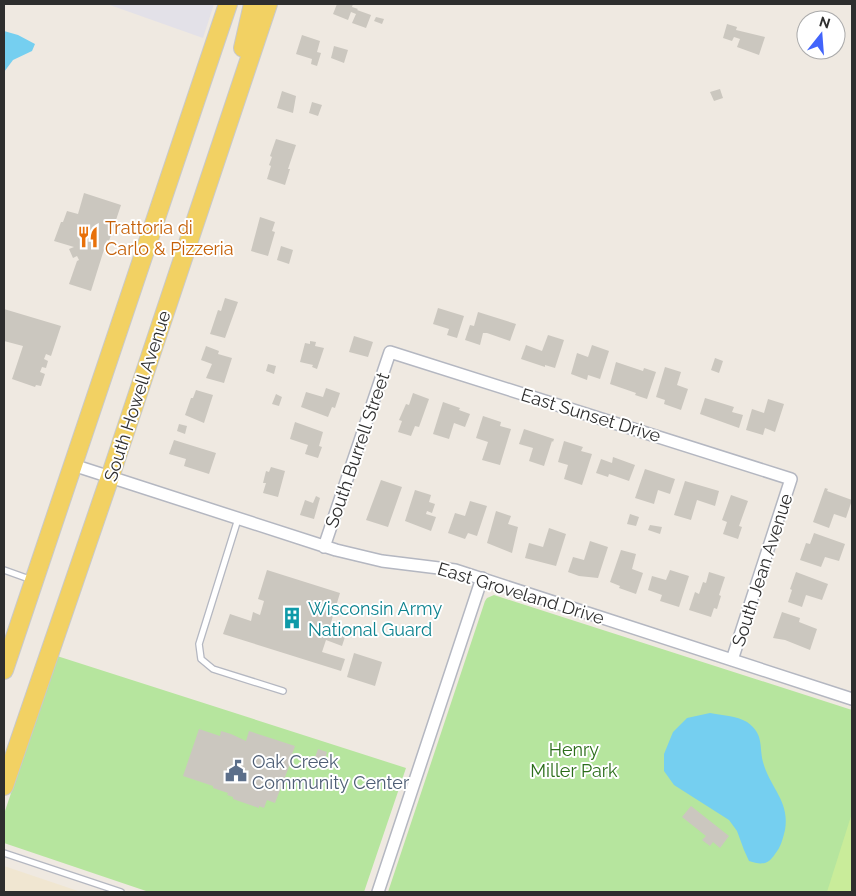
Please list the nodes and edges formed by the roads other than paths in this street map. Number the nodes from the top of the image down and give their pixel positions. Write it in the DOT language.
graph roads {
  1 [pos="228,4"];
  2 [pos="253,4"];
  3 [pos="268,4"];
  4 [pos="232,110"];
  5 [pos="390,352"];
  6 [pos="73,465"];
  7 [pos="110,477"];
  8 [pos="791,479"];
  9 [pos="238,519"];
  10 [pos="324,547"];
  11 [pos="4,570"];
  12 [pos="482,578"];
  13 [pos="34,580"];
  14 [pos="732,660"];
  15 [pos="4,670"];
  16 [pos="283,691"];
  17 [pos="852,699"];
  18 [pos="4,786"];
  19 [pos="4,853"];
  20 [pos="121,892"];
  21 [pos="378,892"];
  1 -- 6 [label="main road"];
  2 -- 4 [label="main road"];
  3 -- 4 [label="main road, South Howell Avenue"];
  4 -- 7 [label="main road, South Howell Avenue"];
  5 -- 8 [label="street, East Sunset Drive"];
  5 -- 10 [label="street, South Burrell Street"];
  6 -- 7 [label="street, East Groveland Drive"];
  6 -- 13 [label="main road"];
  7 -- 9 [label="street, East Groveland Drive"];
  7 -- 18 [label="main road, South Howell Avenue"];
  8 -- 14 [label="street, South Jean Avenue"];
  9 -- 10 [label="street, East Groveland Drive"];
  9 -- 16 [label="lane"];
  10 -- 12 [label="street, East Groveland Drive"];
  11 -- 13 [label="lane"];
  12 -- 14 [label="street, East Groveland Drive"];
  12 -- 21 [label="street"];
  13 -- 15 [label="main road"];
  14 -- 17 [label="street, East Groveland Drive"];
  19 -- 20 [label="lane"];
}
